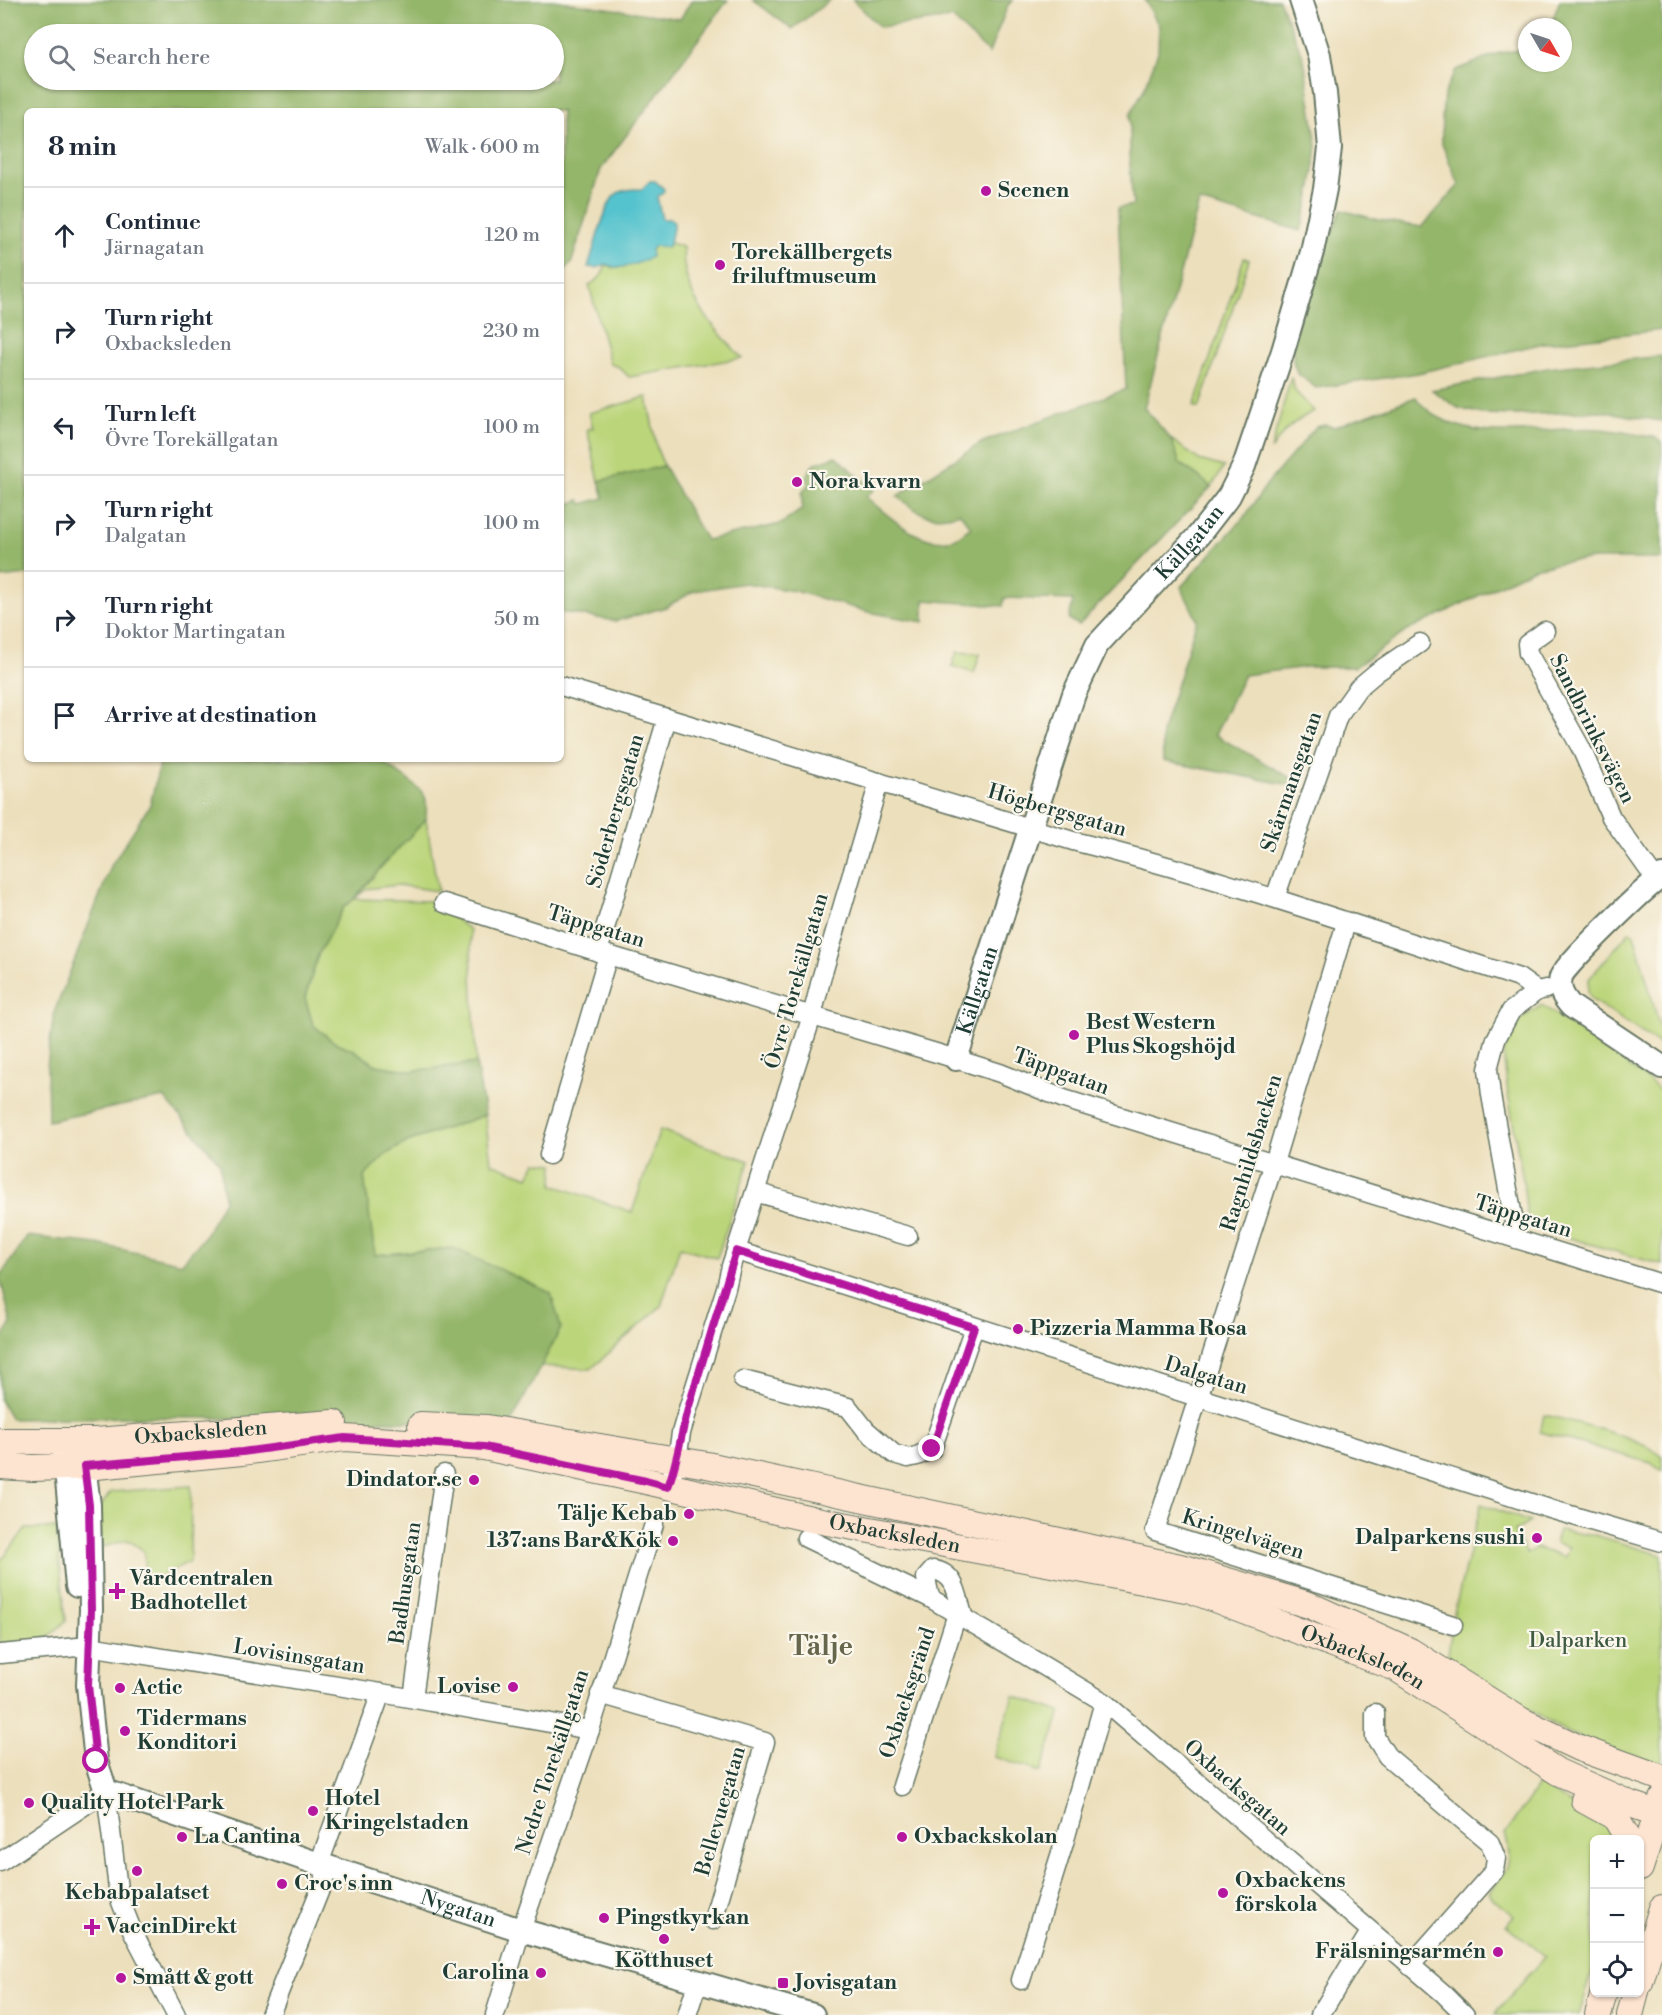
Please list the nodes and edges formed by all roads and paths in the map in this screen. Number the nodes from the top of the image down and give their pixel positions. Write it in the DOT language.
graph roads {
  1 [pos="1301,0"];
  2 [pos="1545,631"];
  3 [pos="1420,643"];
  4 [pos="564,687"];
  5 [pos="667,718"];
  6 [pos="879,782"];
  7 [pos="1032,828"];
  8 [pos="1659,878"];
  9 [pos="1275,898"];
  10 [pos="444,903"];
  11 [pos="1346,922"];
  12 [pos="603,953"];
  13 [pos="1560,987"];
  14 [pos="1537,991"];
  15 [pos="812,1017"];
  16 [pos="956,1059"];
  17 [pos="1662,1068"];
  18 [pos="549,1155"];
  19 [pos="1274,1163"];
  20 [pos="755,1192"];
  21 [pos="908,1236"];
  22 [pos="1517,1239"];
  23 [pos="736,1251"];
  24 [pos="1662,1284"];
  25 [pos="974,1327"];
  26 [pos="743,1380"];
  27 [pos="1198,1396"];
  28 [pos="0,1441"];
  29 [pos="74,1454"];
  30 [pos="677,1460"];
  31 [pos="0,1466"];
  32 [pos="444,1474"];
  33 [pos="668,1487"];
  34 [pos="654,1524"];
  35 [pos="806,1538"];
  36 [pos="1662,1542"];
  37 [pos="930,1598"];
  38 [pos="960,1616"];
  39 [pos="1453,1625"];
  40 [pos="89,1646"];
  41 [pos="0,1654"];
  42 [pos="381,1693"];
  43 [pos="600,1694"];
  44 [pos="413,1698"];
  45 [pos="1104,1702"];
  46 [pos="1375,1713"];
  47 [pos="590,1730"];
  48 [pos="1532,1755"];
  49 [pos="1662,1779"];
  50 [pos="902,1786"];
  51 [pos="106,1791"];
  52 [pos="1660,1809"];
  53 [pos="1626,1835"];
  54 [pos="1644,1856"];
  55 [pos="0,1862"];
  56 [pos="324,1866"];
  57 [pos="1662,1908"];
  58 [pos="712,1920"];
  59 [pos="521,1930"];
  60 [pos="1370,1932"];
  61 [pos="1410,1966"];
  62 [pos="1644,1969"];
  63 [pos="1021,1980"];
  64 [pos="698,1982"];
  65 [pos="1603,1997"];
  66 [pos="1635,1997"];
  67 [pos="176,2015"];
  68 [pos="270,2015"];
  69 [pos="495,2015"];
  70 [pos="687,2015"];
  71 [pos="813,2015"];
  72 [pos="1320,2015"];
  73 [pos="1465,2015"];
  74 [pos="1598,2015"];
  75 [pos="1630,2015"];
  1 -- 7 [label="street, Källgatan"];
  2 -- 8 [label="street, Sandbrinksvägen"];
  3 -- 9 [label="street, Skårmansgatan"];
  4 -- 5 [label="street, Högbergsgatan"];
  5 -- 6 [label="street, Högbergsgatan"];
  5 -- 12 [label="street, Söderbergsgatan"];
  6 -- 7 [label="street, Högbergsgatan"];
  6 -- 15 [label="street, Övre Torekällgatan"];
  7 -- 9 [label="street, Högbergsgatan"];
  7 -- 16 [label="street, Källgatan"];
  8 -- 13 [label="street"];
  9 -- 11 [label="street, Högbergsgatan"];
  10 -- 12 [label="street, Täppgatan"];
  11 -- 14 [label="street, Högbergsgatan"];
  11 -- 19 [label="street, Ragnhildsbacken"];
  12 -- 15 [label="street, Täppgatan"];
  12 -- 18 [label="street, Söderbergsgatan"];
  13 -- 14 [label="street"];
  13 -- 17 [label="street"];
  14 -- 22 [label="street"];
  15 -- 16 [label="street, Täppgatan"];
  15 -- 20 [label="street, Övre Torekällgatan"];
  16 -- 19 [label="street, Täppgatan"];
  19 -- 22 [label="street, Täppgatan"];
  19 -- 27 [label="street, Ragnhildsbacken"];
  20 -- 21 [label="street"];
  20 -- 23 [label="street, Övre Torekällgatan"];
  22 -- 24 [label="street, Täppgatan"];
  23 -- 25 [label="street, Dalgatan"];
  23 -- 30 [label="street, Övre Torekällgatan"];
  25 -- 26 [label="street"];
  25 -- 27 [label="street, Dalgatan"];
  27 -- 36 [label="street, Dalgatan"];
  27 -- 39 [label="street, Kringelvägen"];
  28 -- 29 [label="main road"];
  29 -- 30 [label="main road, Oxbacksleden"];
  29 -- 31 [label="main road"];
  29 -- 33 [label="main road, Oxbacksleden"];
  29 -- 40 [label="street"];
  30 -- 33 [label="street, Övre Torekällgatan"];
  30 -- 49 [label="main road, Oxbacksleden"];
  32 -- 44 [label="street, Badhusgatan"];
  33 -- 48 [label="main road, Oxbacksleden"];
  34 -- 43 [label="street, Nedre Torekällgatan"];
  35 -- 37 [label="street, Oxbacksgatan"];
  37 -- 38 [label="street, Oxbacksgatan"];
  37 -- 38 [label="street"];
  38 -- 45 [label="street, Oxbacksgatan"];
  38 -- 50 [label="street, Oxbacksgränd"];
  40 -- 41 [label="street, Lovisinsgatan"];
  40 -- 42 [label="street, Lovisinsgatan"];
  40 -- 51 [label="street"];
  42 -- 44 [label="street, Lovisinsgatan"];
  42 -- 56 [label="street"];
  43 -- 47 [label="street, Nedre Torekällgatan"];
  43 -- 58 [label="street, Bellevuegatan"];
  44 -- 47 [label="street, Lovisinsgatan"];
  45 -- 60 [label="street, Oxbacksgatan"];
  45 -- 63 [label="street"];
  46 -- 61 [label="street"];
  47 -- 59 [label="street, Nedre Torekällgatan"];
  48 -- 52 [label="main road, Oxbacksleden"];
  48 -- 53 [label="main road"];
  51 -- 55 [label="street"];
  51 -- 56 [label="street, Nygatan"];
  51 -- 67 [label="street"];
  52 -- 54 [label="main road"];
  56 -- 59 [label="street, Nygatan"];
  56 -- 68 [label="street"];
  57 -- 62 [label="main road"];
  59 -- 64 [label="street, Nygatan"];
  59 -- 69 [label="street, Nedre Torekällgatan"];
  60 -- 61 [label="street, Oxbacksgatan"];
  60 -- 72 [label="street"];
  61 -- 73 [label="street, Oxbacksgatan"];
  64 -- 70 [label="street"];
  64 -- 71 [label="street, Nygatan"];
  65 -- 74 [label="main road"];
  66 -- 75 [label="main road"];
}
